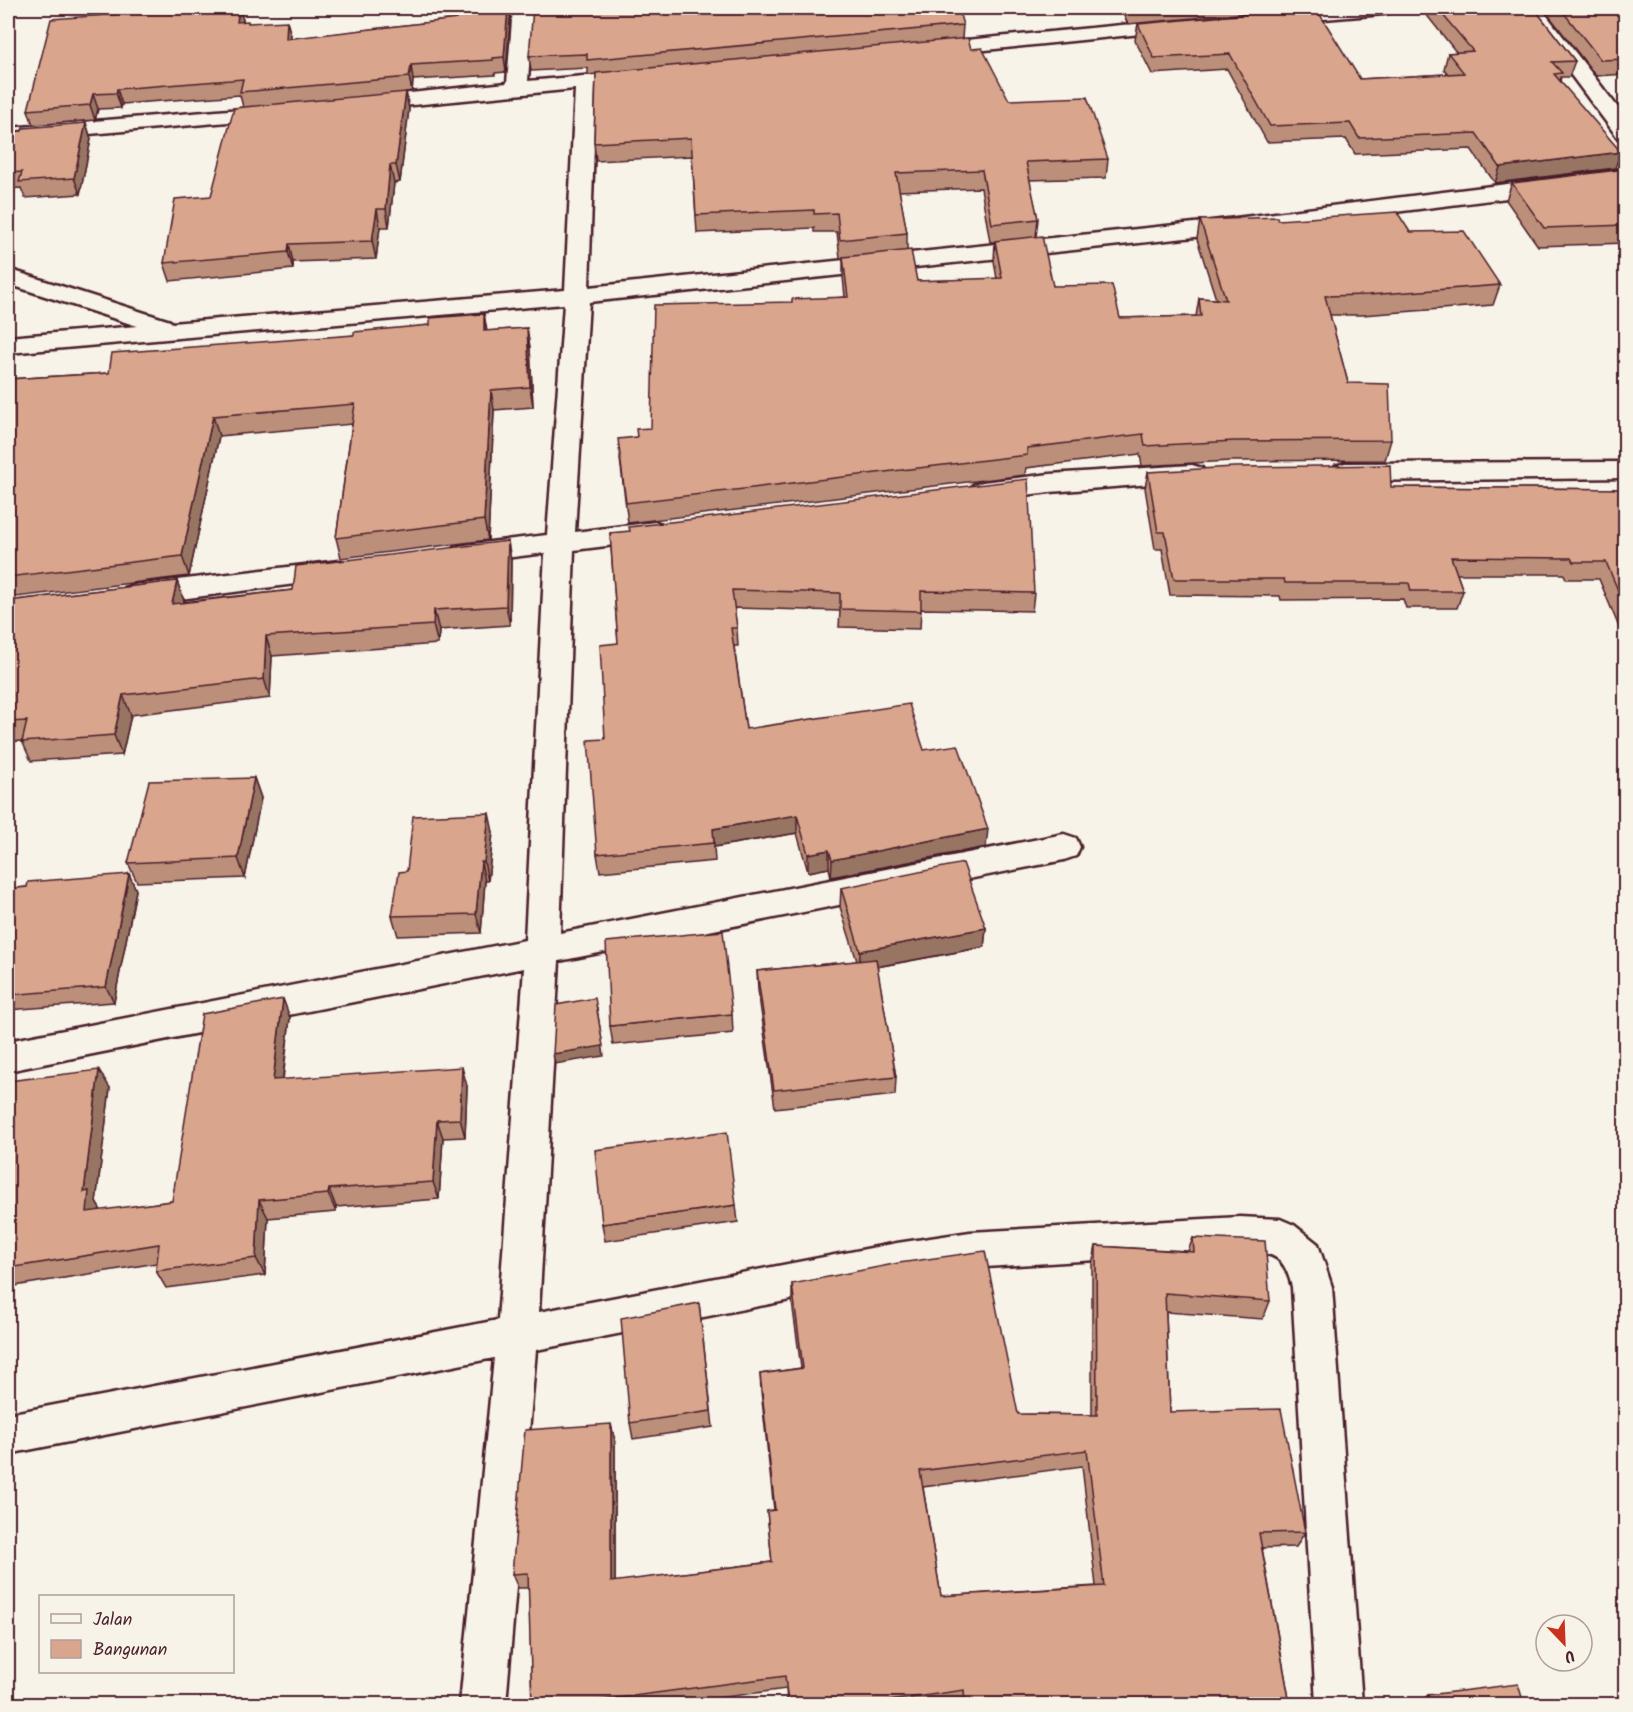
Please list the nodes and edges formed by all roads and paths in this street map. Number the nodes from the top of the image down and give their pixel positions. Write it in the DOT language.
graph roads {
  1 [pos="523,8"];
  2 [pos="1384,8"];
  3 [pos="1531,8"];
  4 [pos="1252,19"];
  5 [pos="1205,23"];
  6 [pos="907,52"];
  7 [pos="622,79"];
  8 [pos="586,82"];
  9 [pos="517,89"];
  10 [pos="339,106"];
  11 [pos="303,110"];
  12 [pos="1626,133"];
  13 [pos="8,135"];
  14 [pos="1626,176"];
  15 [pos="8,276"];
  16 [pos="577,296"];
  17 [pos="174,330"];
  18 [pos="8,345"];
  19 [pos="1626,470"];
  20 [pos="1314,472"];
  21 [pos="1219,473"];
  22 [pos="957,494"];
  23 [pos="676,528"];
  24 [pos="560,543"];
  25 [pos="442,557"];
  26 [pos="360,567"];
  27 [pos="113,597"];
  28 [pos="1064,847"];
  29 [pos="542,951"];
  30 [pos="8,1056"];
  31 [pos="517,1335"];
  32 [pos="8,1434"];
  33 [pos="483,1704"];
  34 [pos="1339,1704"];
  1 -- 9 [label="street"];
  2 -- 4 [label="street"];
  3 -- 12 [label="street"];
  5 -- 6 [label="street"];
  7 -- 8 [label="street"];
  8 -- 9 [label="street"];
  8 -- 16 [label="street"];
  9 -- 10 [label="street"];
  11 -- 13 [label="street"];
  14 -- 16 [label="street"];
  15 -- 17 [label="street"];
  16 -- 17 [label="street"];
  16 -- 24 [label="street"];
  17 -- 18 [label="street"];
  19 -- 20 [label="street"];
  21 -- 22 [label="street"];
  23 -- 24 [label="street"];
  24 -- 25 [label="street"];
  24 -- 29 [label="street"];
  26 -- 27 [label="street"];
  28 -- 29 [label="street"];
  29 -- 30 [label="street"];
  29 -- 31 [label="street"];
  31 -- 32 [label="street"];
  31 -- 33 [label="street"];
  31 -- 34 [label="street"];
}
